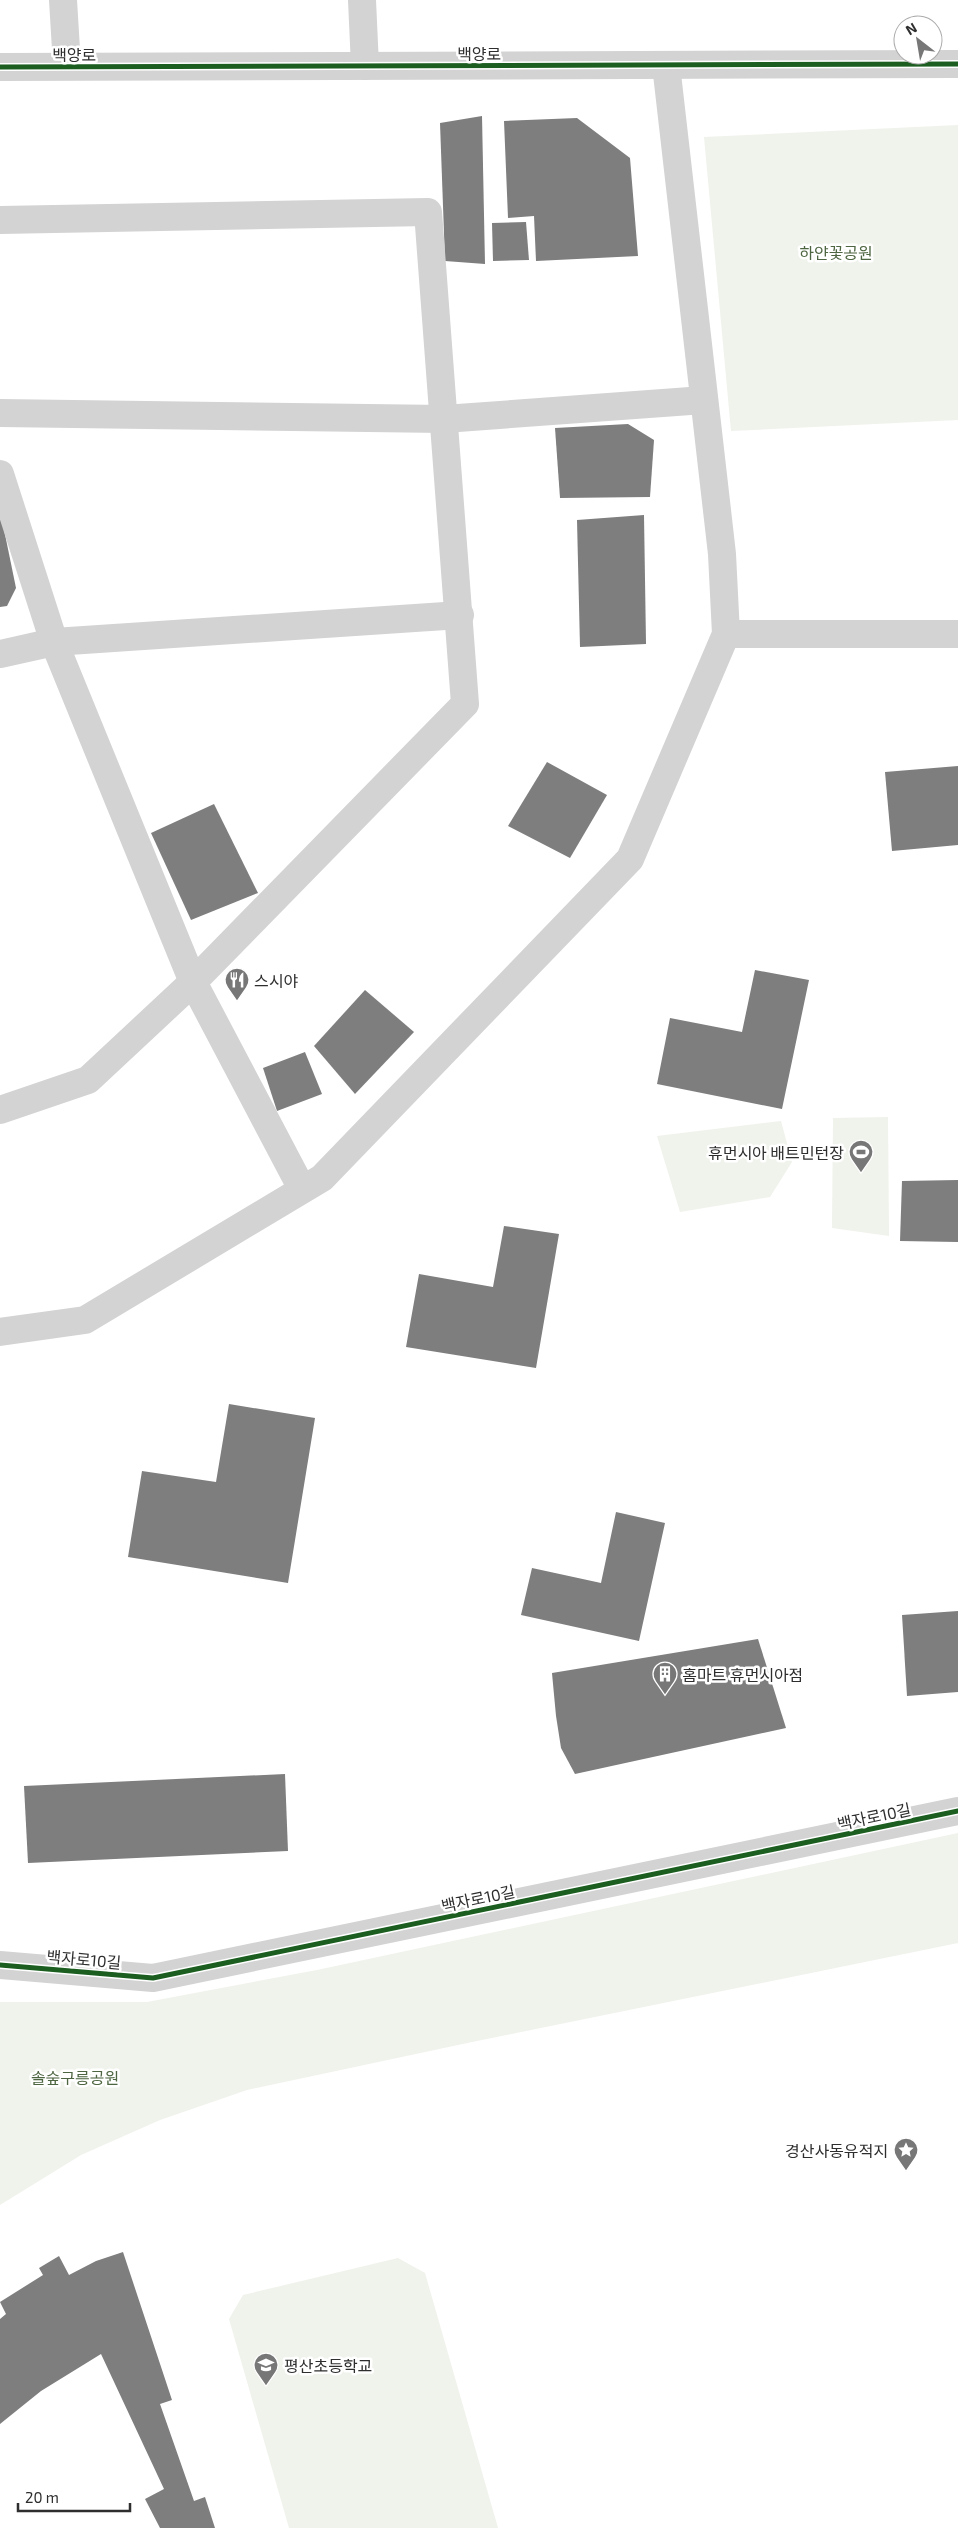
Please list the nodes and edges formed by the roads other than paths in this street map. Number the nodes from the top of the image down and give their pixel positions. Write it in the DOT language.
graph roads {
  1 [pos="63,0"];
  2 [pos="362,0"];
  3 [pos="958,64"];
  4 [pos="666,65"];
  5 [pos="67,66"];
  6 [pos="365,66"];
  7 [pos="0,67"];
  8 [pos="0,220"];
  9 [pos="704,400"];
  10 [pos="0,413"];
  11 [pos="444,419"];
  12 [pos="0,474"];
  13 [pos="460,615"];
  14 [pos="726,634"];
  15 [pos="958,634"];
  16 [pos="54,642"];
  17 [pos="0,654"];
  18 [pos="192,982"];
  19 [pos="0,1110"];
  20 [pos="302,1190"];
  21 [pos="0,1332"];
  22 [pos="958,1811"];
  23 [pos="0,1964"];
  1 -- 5 [label="street"];
  2 -- 6 [label="street"];
  3 -- 4 [label="street, 백양로"];
  4 -- 6 [label="street, 백양로"];
  4 -- 9 [label="street"];
  5 -- 6 [label="street, 백양로"];
  5 -- 7 [label="street, 백양로"];
  8 -- 11 [label="street"];
  9 -- 11 [label="street"];
  9 -- 14 [label="street"];
  10 -- 11 [label="street"];
  11 -- 13 [label="street"];
  12 -- 16 [label="street"];
  13 -- 16 [label="street"];
  13 -- 18 [label="street"];
  14 -- 15 [label="street"];
  14 -- 20 [label="street"];
  16 -- 17 [label="street"];
  16 -- 18 [label="street"];
  18 -- 19 [label="street"];
  18 -- 20 [label="street"];
  20 -- 21 [label="street"];
  22 -- 23 [label="street, 백자로10길"];
}
